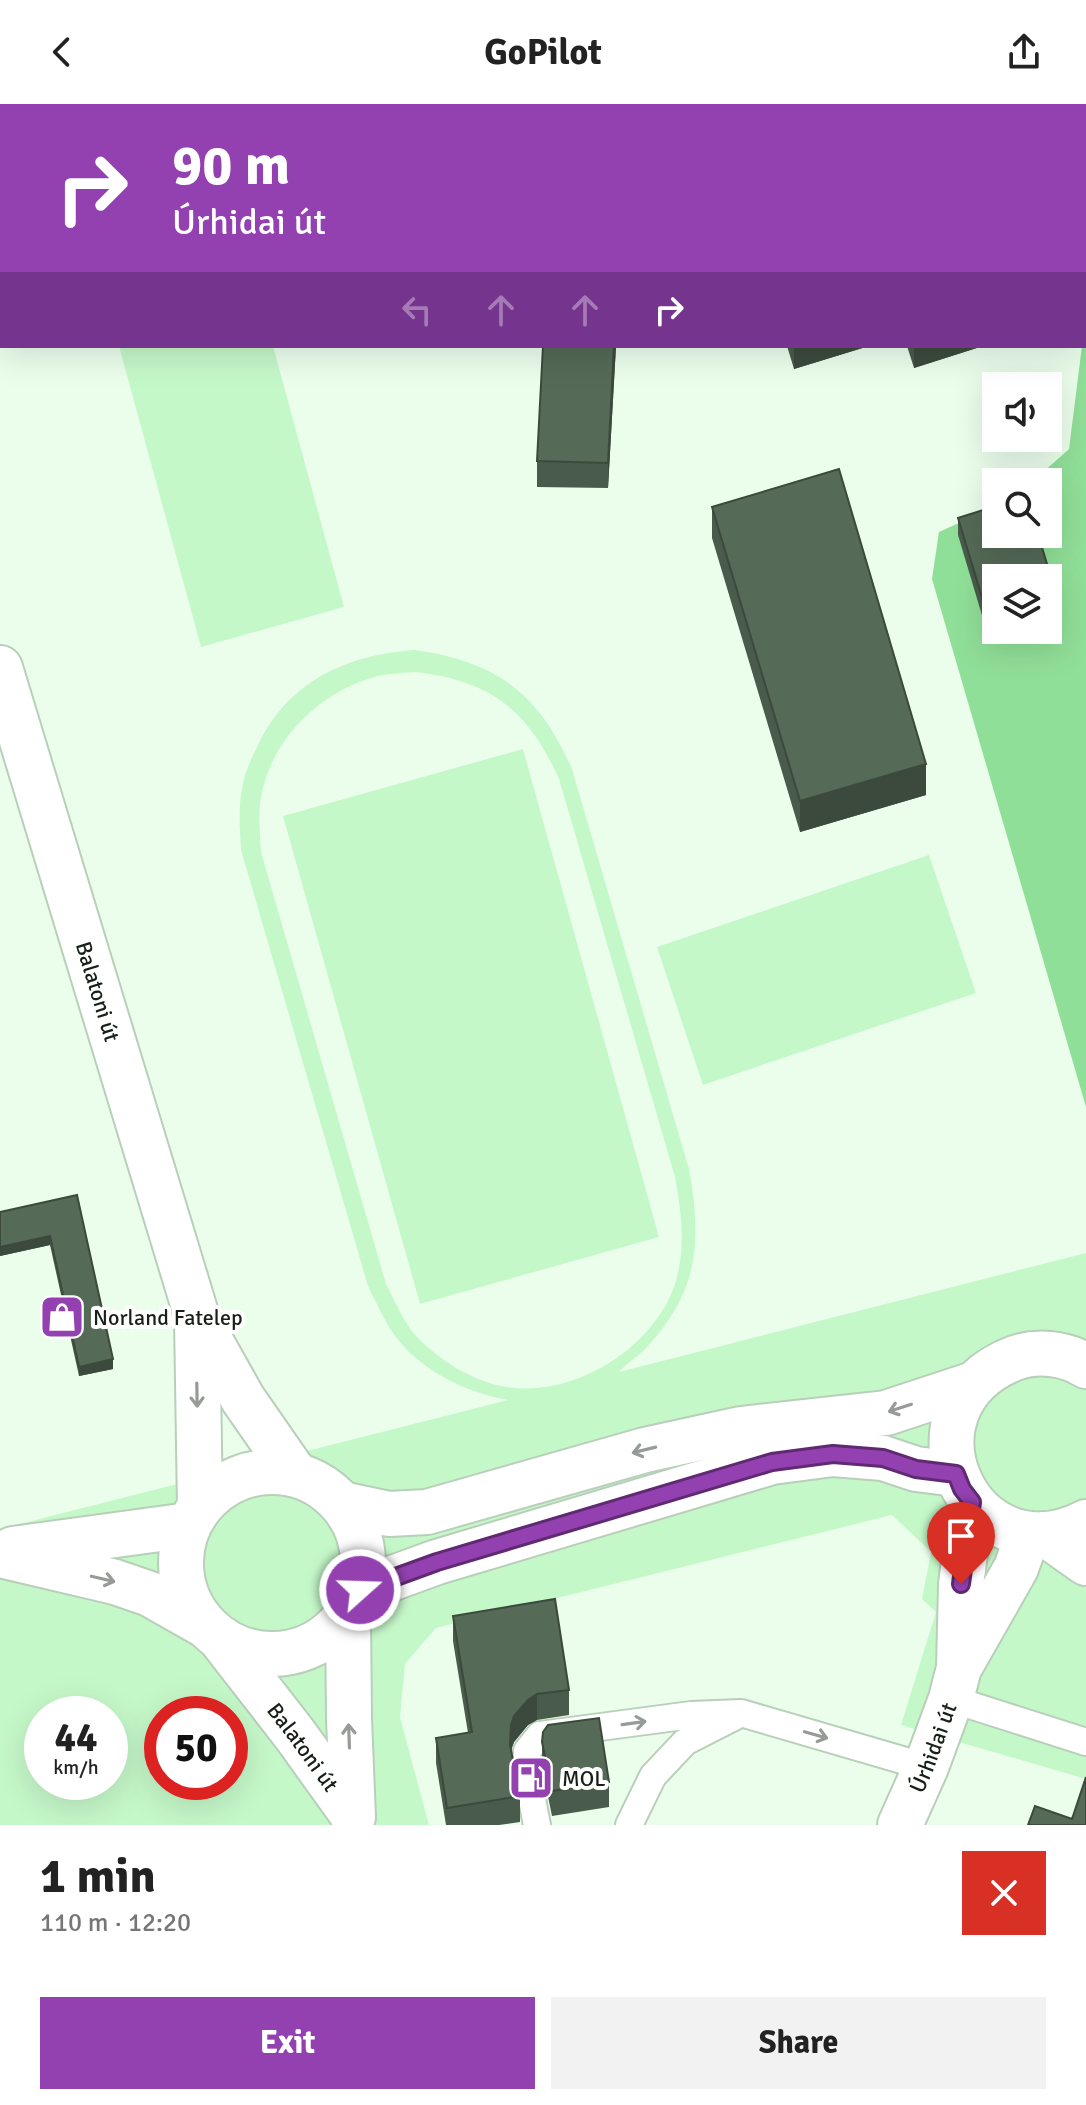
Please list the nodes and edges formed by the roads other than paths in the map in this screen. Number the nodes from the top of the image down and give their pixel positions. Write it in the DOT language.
graph roads {
  1 [pos="0,668"];
  2 [pos="197,1317"];
  3 [pos="1074,1354"];
  4 [pos="974,1384"];
  5 [pos="295,1474"];
  6 [pos="964,1488"];
  7 [pos="342,1504"];
  8 [pos="194,1516"];
  9 [pos="1053,1530"];
  10 [pos="0,1553"];
  11 [pos="1086,1563"];
  12 [pos="354,1603"];
  13 [pos="213,1633"];
  14 [pos="955,1684"];
  15 [pos="741,1713"];
  16 [pos="1086,1742"];
  17 [pos="926,1767"];
  18 [pos="353,1820"];
  19 [pos="537,1825"];
  20 [pos="629,1825"];
  21 [pos="900,1825"];
  1 -- 2 [label="main road, Balatoni út"];
  2 -- 5 [label="main road, Balatoni út"];
  2 -- 8 [label="main road, Balatoni út, one-way"];
  3 -- 4 [label="main road"];
  4 -- 6 [label="main road, Úrhidai út"];
  4 -- 7 [label="main road, one-way"];
  5 -- 7 [label="main road"];
  5 -- 8 [label="main road"];
  6 -- 9 [label="main road"];
  6 -- 12 [label="main road"];
  6 -- 14 [label="main road, Úrhidai út"];
  7 -- 12 [label="main road"];
  8 -- 10 [label="main road"];
  8 -- 13 [label="main road"];
  9 -- 11 [label="main road"];
  9 -- 14 [label="main road, Úrhidai út"];
  10 -- 13 [label="main road, one-way"];
  12 -- 13 [label="main road"];
  18 -- 12 [label="main road, Balatoni út, one-way"];
  13 -- 18 [label="main road, Balatoni út"];
  14 -- 16 [label="lane"];
  14 -- 17 [label="main road, Úrhidai út"];
  15 -- 17 [label="lane, one-way"];
  19 -- 15 [label="lane, one-way"];
  15 -- 20 [label="lane"];
  17 -- 21 [label="main road, Úrhidai út"];
}
